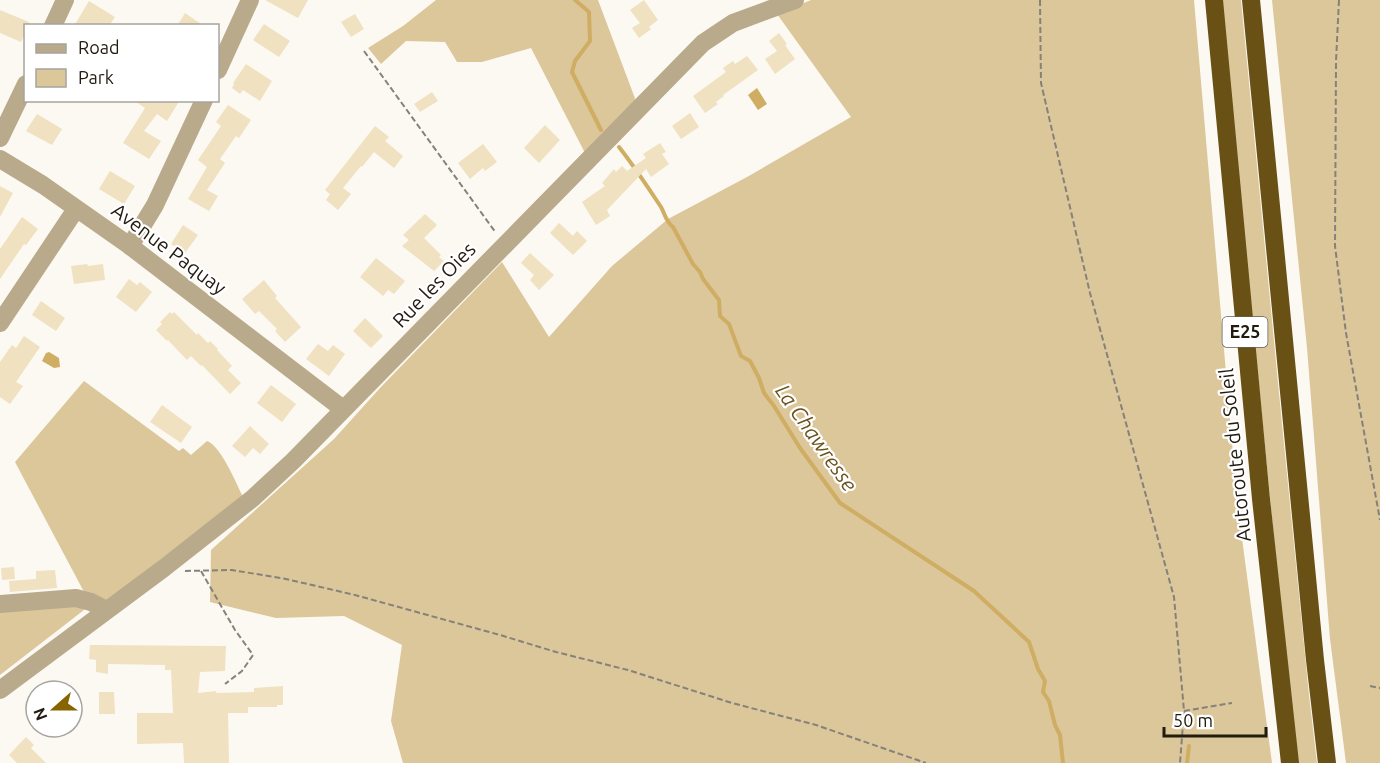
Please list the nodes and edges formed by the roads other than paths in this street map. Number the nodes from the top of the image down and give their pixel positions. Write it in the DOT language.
graph roads {
  1 [pos="65,0"];
  2 [pos="250,0"];
  3 [pos="795,0"];
  4 [pos="1214,0"];
  5 [pos="1251,0"];
  6 [pos="54,24"];
  7 [pos="219,68"];
  8 [pos="24,88"];
  9 [pos="203,102"];
  10 [pos="0,138"];
  11 [pos="0,159"];
  12 [pos="76,209"];
  13 [pos="130,246"];
  14 [pos="0,323"];
  15 [pos="343,409"];
  16 [pos="0,604"];
  17 [pos="106,610"];
  18 [pos="0,690"];
  19 [pos="1290,763"];
  20 [pos="1327,763"];
  1 -- 6 [label="street"];
  2 -- 7 [label="street"];
  3 -- 15 [label="street, Rue les Oies"];
  4 -- 19 [label="highway, Autoroute du Soleil / E25"];
  5 -- 20 [label="highway, E25"];
  8 -- 10 [label="street"];
  9 -- 13 [label="street"];
  11 -- 12 [label="street, Avenue Paquay"];
  12 -- 13 [label="street, Avenue Paquay"];
  12 -- 14 [label="street"];
  13 -- 15 [label="street, Avenue Paquay"];
  15 -- 17 [label="street, Rue les Oies"];
  16 -- 17 [label="street"];
  17 -- 18 [label="street, Rue les Oies"];
}
